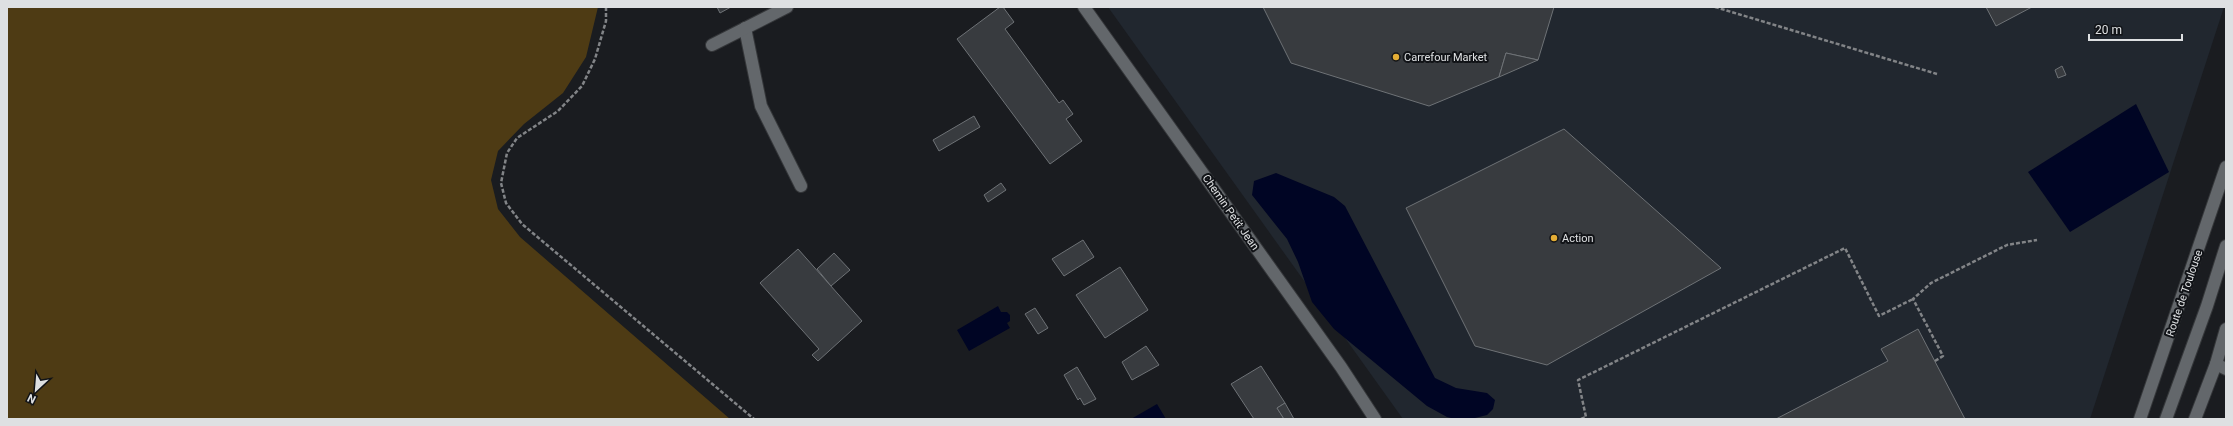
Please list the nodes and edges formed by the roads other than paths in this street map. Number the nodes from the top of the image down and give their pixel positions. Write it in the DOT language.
graph roads {
  1 [pos="787,7"];
  2 [pos="1084,7"];
  3 [pos="745,28"];
  4 [pos="712,45"];
  5 [pos="2226,168"];
  6 [pos="801,186"];
  7 [pos="2226,246"];
  8 [pos="2226,329"];
  9 [pos="2221,367"];
  10 [pos="1375,419"];
  11 [pos="2140,419"];
  12 [pos="2166,419"];
  13 [pos="2196,419"];
  1 -- 3 [label="street"];
  2 -- 10 [label="street, Chemin Petit Jean"];
  3 -- 4 [label="street"];
  3 -- 6 [label="street"];
  5 -- 11 [label="street, Route de Toulouse"];
  7 -- 12 [label="street"];
  8 -- 9 [label="street"];
  9 -- 13 [label="street"];
}
